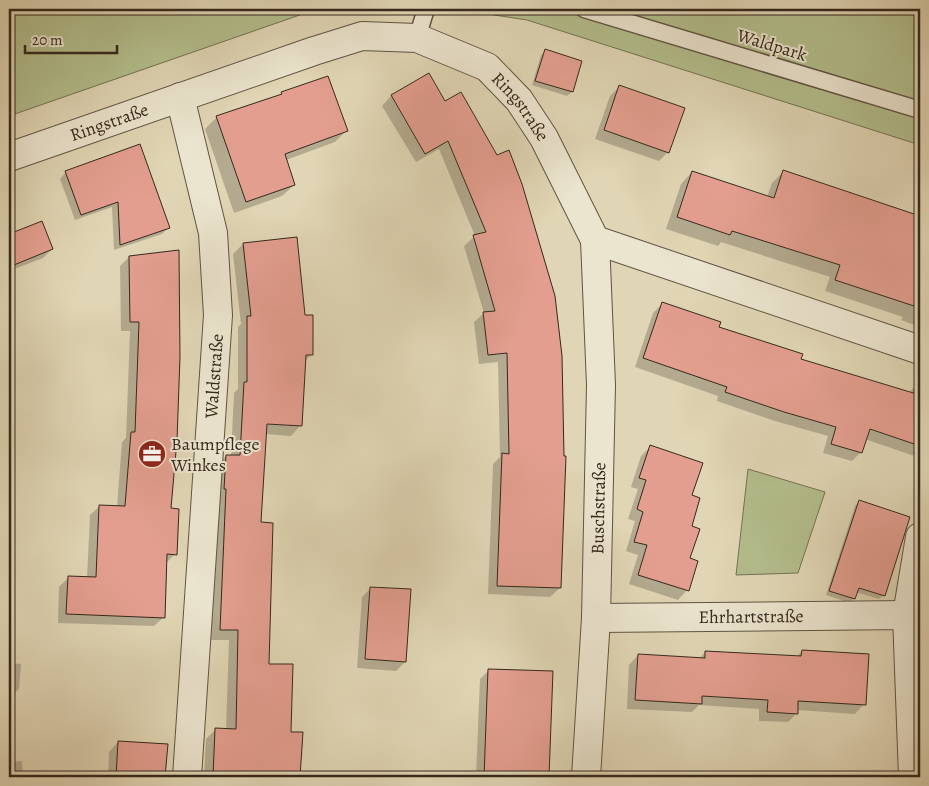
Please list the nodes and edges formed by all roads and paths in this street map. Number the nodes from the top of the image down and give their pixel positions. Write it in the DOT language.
graph roads {
  1 [pos="426,9"];
  2 [pos="584,9"];
  3 [pos="416,38"];
  4 [pos="180,97"];
  5 [pos="920,110"];
  6 [pos="9,158"];
  7 [pos="595,240"];
  8 [pos="920,350"];
  9 [pos="920,537"];
  10 [pos="907,615"];
  11 [pos="596,618"];
  12 [pos="187,777"];
  13 [pos="586,777"];
  14 [pos="914,777"];
  1 -- 3 [label="lane"];
  2 -- 5 [label="lane, Waldpark"];
  3 -- 4 [label="street, Ringstraße"];
  3 -- 7 [label="street, Ringstraße"];
  4 -- 6 [label="street, Ringstraße"];
  4 -- 12 [label="street, Waldstraße"];
  7 -- 8 [label="street"];
  7 -- 11 [label="street, Buschstraße"];
  9 -- 10 [label="street"];
  10 -- 11 [label="street, Ehrhartstraße"];
  10 -- 14 [label="street"];
  11 -- 13 [label="street, Buschstraße"];
}
